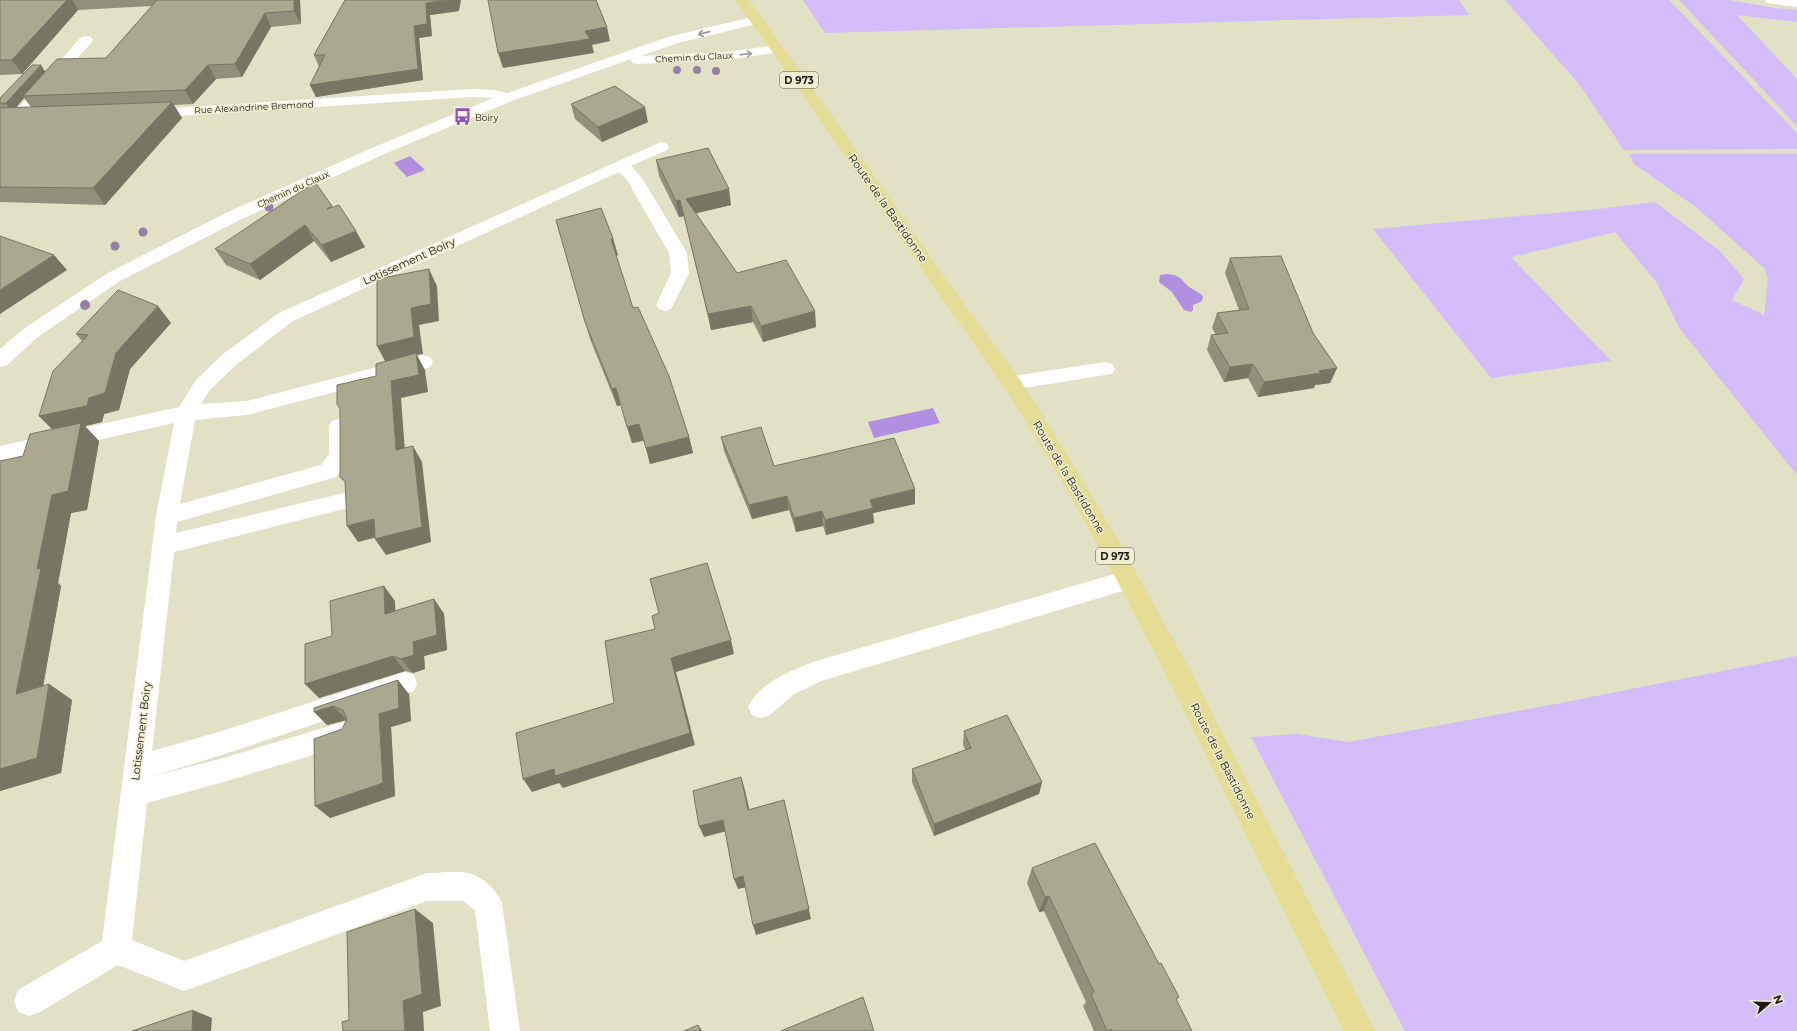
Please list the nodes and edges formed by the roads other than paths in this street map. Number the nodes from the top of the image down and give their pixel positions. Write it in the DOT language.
graph roads {
  1 [pos="742,0"];
  2 [pos="1772,0"];
  3 [pos="1797,3"];
  4 [pos="756,20"];
  5 [pos="86,40"];
  6 [pos="777,49"];
  7 [pos="610,61"];
  8 [pos="507,98"];
  9 [pos="133,113"];
  10 [pos="41,116"];
  11 [pos="661,147"];
  12 [pos="621,165"];
  13 [pos="665,305"];
  14 [pos="0,360"];
  15 [pos="423,362"];
  16 [pos="1105,369"];
  17 [pos="1012,384"];
  18 [pos="186,413"];
  19 [pos="339,426"];
  20 [pos="0,454"];
  21 [pos="344,501"];
  22 [pos="167,516"];
  23 [pos="164,545"];
  24 [pos="1128,580"];
  25 [pos="405,683"];
  26 [pos="761,707"];
  27 [pos="346,733"];
  28 [pos="137,768"];
  29 [pos="134,794"];
  30 [pos="116,949"];
  31 [pos="29,1001"];
  32 [pos="505,1031"];
  33 [pos="1360,1031"];
  1 -- 4 [label="main road, Route de la Bastidonne / D 973"];
  2 -- 3 [label="street"];
  4 -- 6 [label="main road, Route de la Bastidonne / D 973"];
  4 -- 7 [label="street, Chemin du Claux, one-way"];
  5 -- 10 [label="street"];
  7 -- 6 [label="street, Chemin du Claux, one-way"];
  6 -- 17 [label="main road, Route de la Bastidonne / D 973"];
  7 -- 8 [label="street, Chemin du Claux"];
  8 -- 9 [label="street, Rue Alexandrine Bremond"];
  8 -- 14 [label="street, Chemin du Claux"];
  11 -- 12 [label="street, Lotissement Boiry"];
  12 -- 13 [label="street"];
  12 -- 18 [label="street, Lotissement Boiry"];
  15 -- 18 [label="street"];
  16 -- 17 [label="street"];
  17 -- 24 [label="main road, Route de la Bastidonne / D 973"];
  18 -- 20 [label="street"];
  18 -- 22 [label="street, Lotissement Boiry"];
  19 -- 22 [label="street"];
  21 -- 23 [label="street"];
  22 -- 23 [label="street, Lotissement Boiry"];
  23 -- 28 [label="street, Lotissement Boiry"];
  24 -- 26 [label="street"];
  24 -- 33 [label="main road, Route de la Bastidonne / D 973"];
  25 -- 28 [label="street"];
  27 -- 29 [label="street"];
  28 -- 29 [label="street, Lotissement Boiry"];
  29 -- 30 [label="street, Lotissement Boiry"];
  30 -- 31 [label="street"];
  30 -- 32 [label="street"];
}
